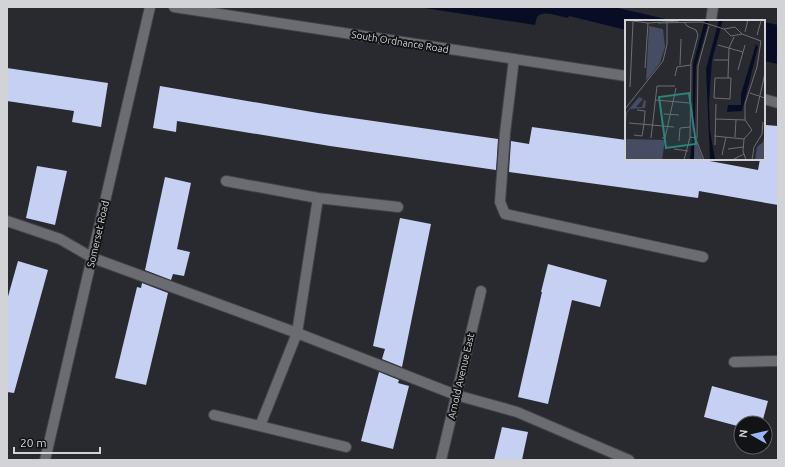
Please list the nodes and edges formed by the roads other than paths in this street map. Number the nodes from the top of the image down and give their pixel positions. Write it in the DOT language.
graph roads {
  1 [pos="150,7"];
  2 [pos="174,7"];
  3 [pos="514,59"];
  4 [pos="625,76"];
  5 [pos="765,99"];
  6 [pos="778,103"];
  7 [pos="226,181"];
  8 [pos="318,198"];
  9 [pos="398,207"];
  10 [pos="7,221"];
  11 [pos="703,257"];
  12 [pos="93,258"];
  13 [pos="481,291"];
  14 [pos="297,333"];
  15 [pos="778,361"];
  16 [pos="734,362"];
  17 [pos="456,395"];
  18 [pos="214,415"];
  19 [pos="260,426"];
  20 [pos="346,447"];
  21 [pos="45,460"];
  22 [pos="441,460"];
  23 [pos="629,460"];
  1 -- 12 [label="street, Somerset Road"];
  2 -- 3 [label="street, South Ordnance Road"];
  3 -- 4 [label="street, South Ordnance Road"];
  3 -- 11 [label="street"];
  5 -- 6 [label="street"];
  7 -- 8 [label="street"];
  8 -- 9 [label="street"];
  8 -- 14 [label="street"];
  10 -- 12 [label="street"];
  12 -- 14 [label="street"];
  12 -- 21 [label="street, Somerset Road"];
  13 -- 17 [label="street, Arnold Avenue East"];
  14 -- 17 [label="street"];
  14 -- 19 [label="street"];
  15 -- 16 [label="street"];
  17 -- 22 [label="street, Arnold Avenue East"];
  17 -- 23 [label="street"];
  18 -- 19 [label="street"];
  19 -- 20 [label="street"];
}
